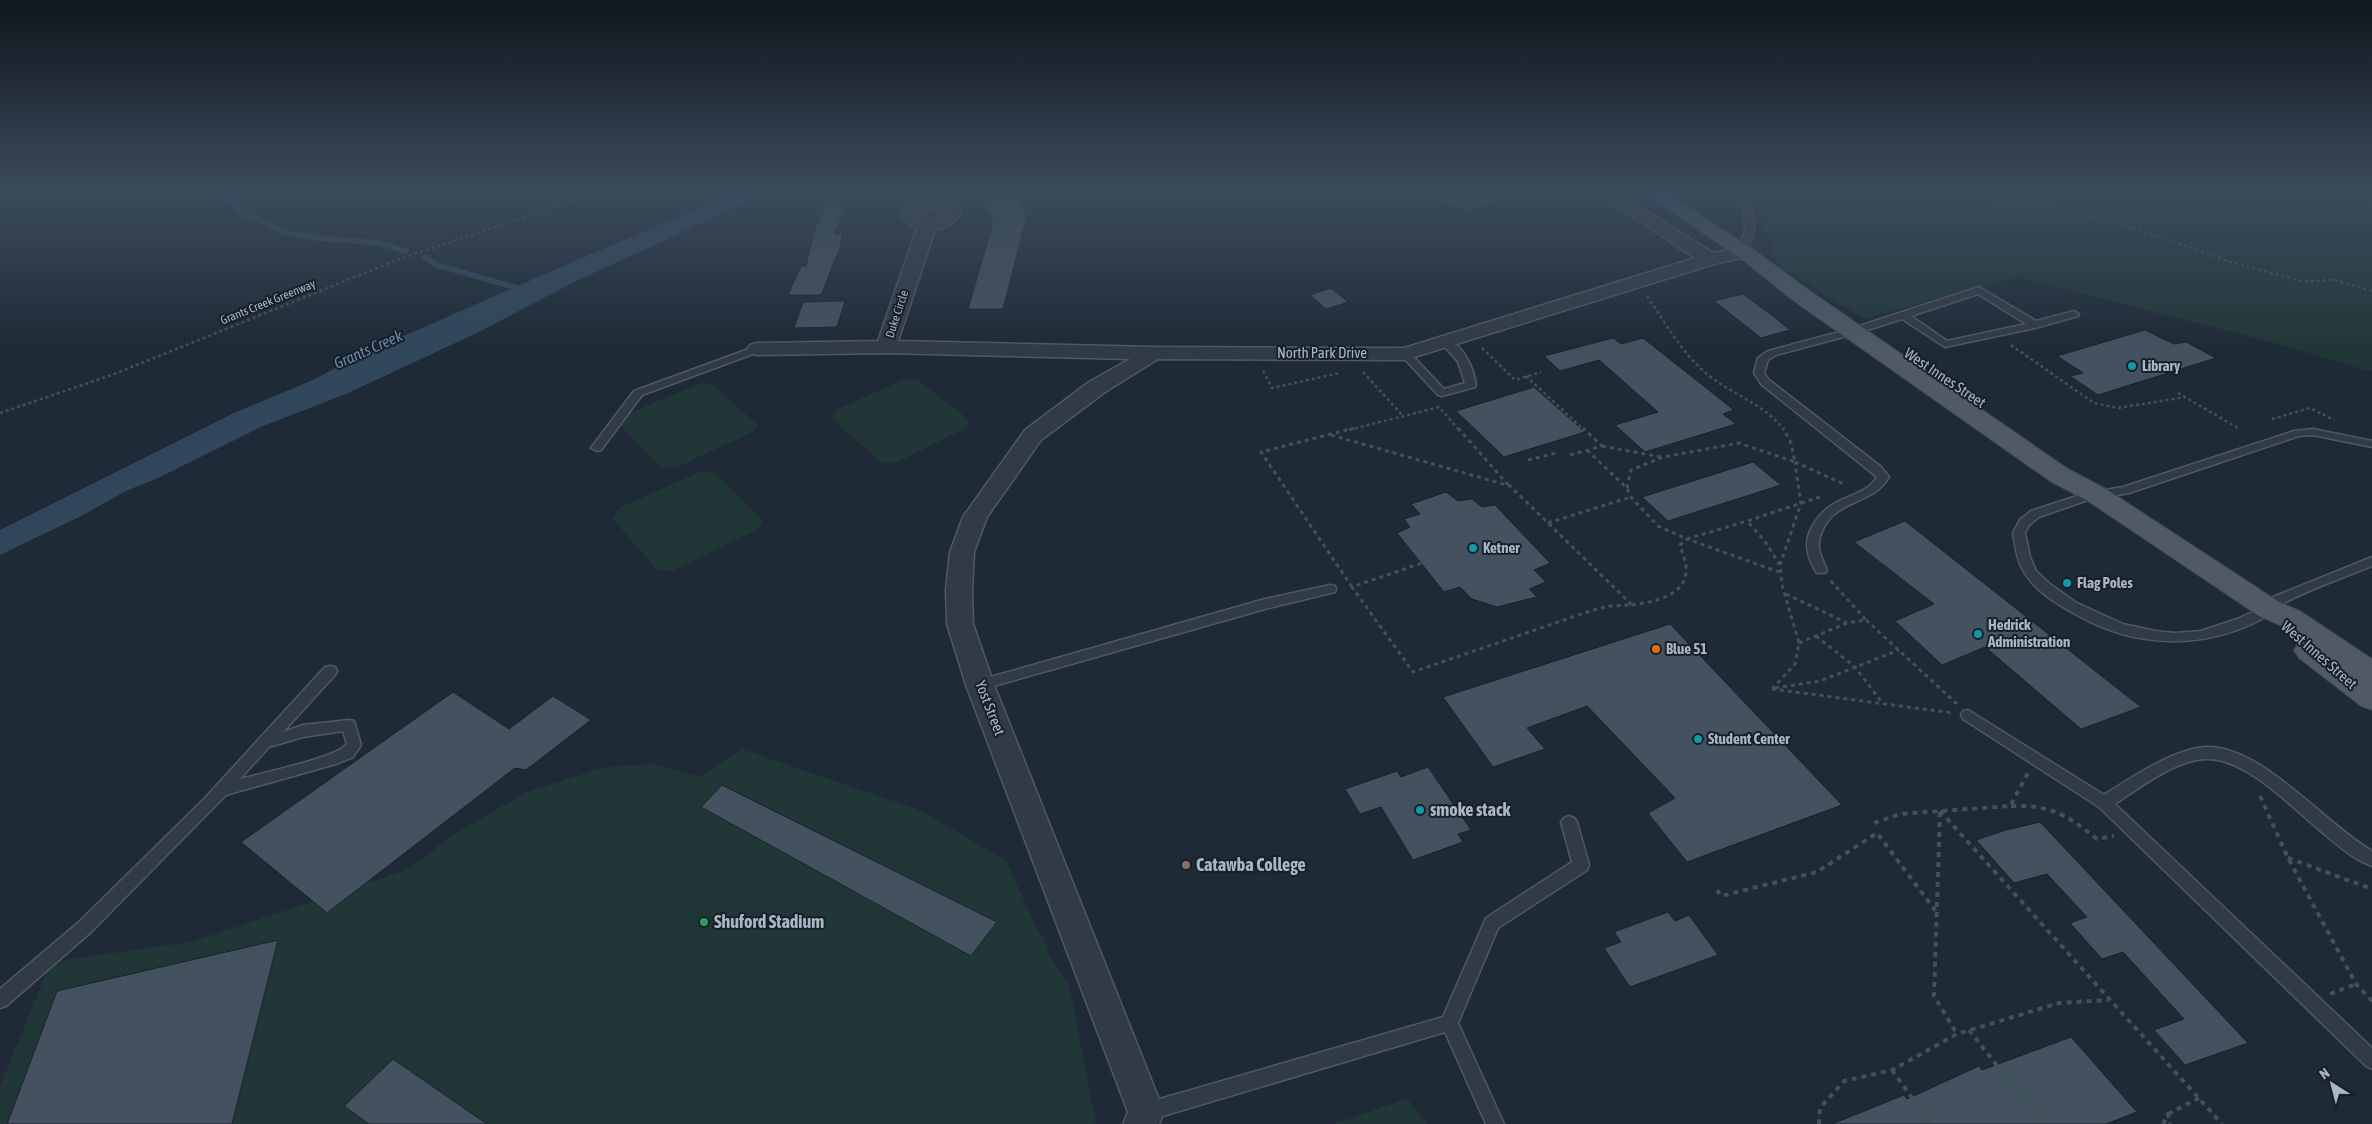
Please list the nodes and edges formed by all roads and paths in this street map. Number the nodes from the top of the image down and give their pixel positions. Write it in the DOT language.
graph roads {
  1 [pos="442,244"];
  2 [pos="920,244"];
  3 [pos="1687,244"];
  4 [pos="1732,244"];
  5 [pos="1747,244"];
  6 [pos="2182,244"];
  7 [pos="1742,251"];
  8 [pos="1710,259"];
  9 [pos="2372,291"];
  10 [pos="1644,292"];
  11 [pos="2074,314"];
  12 [pos="1904,315"];
  13 [pos="2035,325"];
  14 [pos="1861,329"];
  15 [pos="1994,334"];
  16 [pos="1446,342"];
  17 [pos="886,347"];
  18 [pos="1482,348"];
  19 [pos="757,349"];
  20 [pos="1154,353"];
  21 [pos="1405,354"];
  22 [pos="1260,366"];
  23 [pos="1360,368"];
  24 [pos="1343,372"];
  25 [pos="1541,372"];
  26 [pos="1526,376"];
  27 [pos="2178,393"];
  28 [pos="2186,398"];
  29 [pos="0,414"];
  30 [pos="1403,416"];
  31 [pos="2272,419"];
  32 [pos="2335,420"];
  33 [pos="2238,428"];
  34 [pos="1331,434"];
  35 [pos="2372,444"];
  36 [pos="1602,446"];
  37 [pos="597,448"];
  38 [pos="1587,450"];
  39 [pos="1556,453"];
  40 [pos="1570,455"];
  41 [pos="1663,458"];
  42 [pos="1528,460"];
  43 [pos="1795,462"];
  44 [pos="1510,486"];
  45 [pos="1627,488"];
  46 [pos="1842,490"];
  47 [pos="1825,495"];
  48 [pos="2097,495"];
  49 [pos="1631,497"];
  50 [pos="1801,503"];
  51 [pos="1747,521"];
  52 [pos="1547,524"];
  53 [pos="1686,539"];
  54 [pos="2372,561"];
  55 [pos="1422,563"];
  56 [pos="1780,565"];
  57 [pos="1821,570"];
  58 [pos="1779,572"];
  59 [pos="1352,587"];
  60 [pos="1330,590"];
  61 [pos="1786,594"];
  62 [pos="1632,605"];
  63 [pos="2269,609"];
  64 [pos="1866,620"];
  65 [pos="1847,623"];
  66 [pos="1816,636"];
  67 [pos="1799,643"];
  68 [pos="1899,650"];
  69 [pos="1855,667"];
  70 [pos="330,671"];
  71 [pos="2372,674"];
  72 [pos="980,684"];
  73 [pos="1772,689"];
  74 [pos="2372,698"];
  75 [pos="1883,704"];
  76 [pos="1968,715"];
  77 [pos="264,743"];
  78 [pos="2036,759"];
  79 [pos="2246,764"];
  80 [pos="221,790"];
  81 [pos="2104,803"];
  82 [pos="2010,806"];
  83 [pos="1940,811"];
  84 [pos="1569,822"];
  85 [pos="1874,823"];
  86 [pos="2134,832"];
  87 [pos="2288,858"];
  88 [pos="2372,859"];
  89 [pos="2372,889"];
  90 [pos="1717,890"];
  91 [pos="1938,914"];
  92 [pos="0,1000"];
  93 [pos="2108,1000"];
  94 [pos="2372,1001"];
  95 [pos="1449,1022"];
  96 [pos="1969,1030"];
  97 [pos="1957,1034"];
  98 [pos="2372,1060"];
  99 [pos="1892,1070"];
  100 [pos="2198,1098"];
  101 [pos="2168,1114"];
  102 [pos="1144,1118"];
  103 [pos="1495,1124"];
  104 [pos="1819,1124"];
  105 [pos="1931,1124"];
  106 [pos="2043,1124"];
  107 [pos="2163,1124"];
  108 [pos="2170,1124"];
  109 [pos="2222,1124"];
  1 -- 29 [label="path, Grants Creek Greenway"];
  2 -- 17 [label="street, Duke Circle"];
  3 -- 8 [label="street"];
  4 -- 7 [label="main road, West Innes Street"];
  5 -- 7 [label="lane"];
  6 -- 9 [label="path"];
  7 -- 8 [label="street, North Park Drive"];
  7 -- 14 [label="main road, West Innes Street"];
  8 -- 16 [label="street, North Park Drive"];
  10 -- 43 [label="path"];
  11 -- 13 [label="lane"];
  12 -- 13 [label="lane"];
  12 -- 14 [label="lane"];
  12 -- 15 [label="lane"];
  13 -- 15 [label="lane"];
  14 -- 48 [label="main road, West Innes Street"];
  14 -- 57 [label="lane"];
  15 -- 28 [label="path"];
  16 -- 21 [label="street, North Park Drive"];
  16 -- 21 [label="lane"];
  17 -- 19 [label="street, North Park Drive"];
  17 -- 20 [label="street, North Park Drive"];
  18 -- 26 [label="path"];
  19 -- 37 [label="lane"];
  20 -- 21 [label="street, North Park Drive"];
  20 -- 72 [label="street, Yost Street"];
  22 -- 24 [label="path"];
  23 -- 30 [label="path"];
  25 -- 26 [label="path"];
  26 -- 36 [label="path"];
  27 -- 28 [label="path"];
  28 -- 33 [label="path"];
  30 -- 34 [label="path"];
  30 -- 44 [label="path"];
  31 -- 32 [label="path"];
  34 -- 44 [label="path"];
  34 -- 59 [label="path"];
  35 -- 48 [label="lane"];
  36 -- 38 [label="path"];
  36 -- 41 [label="path"];
  38 -- 40 [label="path"];
  38 -- 45 [label="path"];
  39 -- 42 [label="path"];
  41 -- 43 [label="path"];
  41 -- 45 [label="path"];
  43 -- 46 [label="path"];
  43 -- 50 [label="path"];
  44 -- 52 [label="path"];
  45 -- 49 [label="path"];
  47 -- 50 [label="path"];
  48 -- 63 [label="main road, West Innes Street"];
  48 -- 63 [label="lane"];
  49 -- 52 [label="path"];
  49 -- 53 [label="path"];
  50 -- 51 [label="path"];
  50 -- 56 [label="path"];
  51 -- 53 [label="path"];
  51 -- 56 [label="path"];
  52 -- 62 [label="path"];
  53 -- 58 [label="path"];
  53 -- 62 [label="path"];
  54 -- 63 [label="lane"];
  55 -- 59 [label="path"];
  56 -- 58 [label="path"];
  57 -- 64 [label="path"];
  58 -- 61 [label="path"];
  59 -- 62 [label="path"];
  60 -- 72 [label="lane"];
  61 -- 65 [label="path"];
  61 -- 67 [label="path"];
  63 -- 71 [label="main road, West Innes Street"];
  63 -- 74 [label="main road, West Innes Street"];
  64 -- 65 [label="path"];
  64 -- 68 [label="path"];
  65 -- 66 [label="path"];
  66 -- 67 [label="path"];
  66 -- 69 [label="path"];
  67 -- 73 [label="path"];
  68 -- 69 [label="path"];
  68 -- 76 [label="path"];
  69 -- 73 [label="path"];
  69 -- 75 [label="path"];
  70 -- 77 [label="lane"];
  72 -- 102 [label="street, Yost Street"];
  73 -- 75 [label="path"];
  75 -- 76 [label="path"];
  76 -- 78 [label="lane"];
  77 -- 80 [label="lane"];
  77 -- 80 [label="lane"];
  78 -- 81 [label="lane"];
  78 -- 82 [label="path"];
  79 -- 81 [label="lane"];
  79 -- 87 [label="path"];
  79 -- 88 [label="lane"];
  80 -- 92 [label="lane"];
  81 -- 86 [label="lane"];
  82 -- 83 [label="path"];
  82 -- 86 [label="path"];
  83 -- 85 [label="path"];
  83 -- 91 [label="path"];
  83 -- 93 [label="path"];
  84 -- 95 [label="lane"];
  86 -- 98 [label="lane"];
  87 -- 89 [label="path"];
  87 -- 94 [label="path"];
  90 -- 91 [label="path"];
  91 -- 97 [label="path"];
  93 -- 96 [label="path"];
  93 -- 100 [label="path"];
  95 -- 102 [label="lane"];
  95 -- 103 [label="lane"];
  96 -- 97 [label="path"];
  96 -- 106 [label="path"];
  97 -- 99 [label="path"];
  99 -- 104 [label="path"];
  99 -- 105 [label="path"];
  100 -- 101 [label="path"];
  100 -- 109 [label="path"];
  101 -- 107 [label="path"];
  101 -- 108 [label="path"];
}
